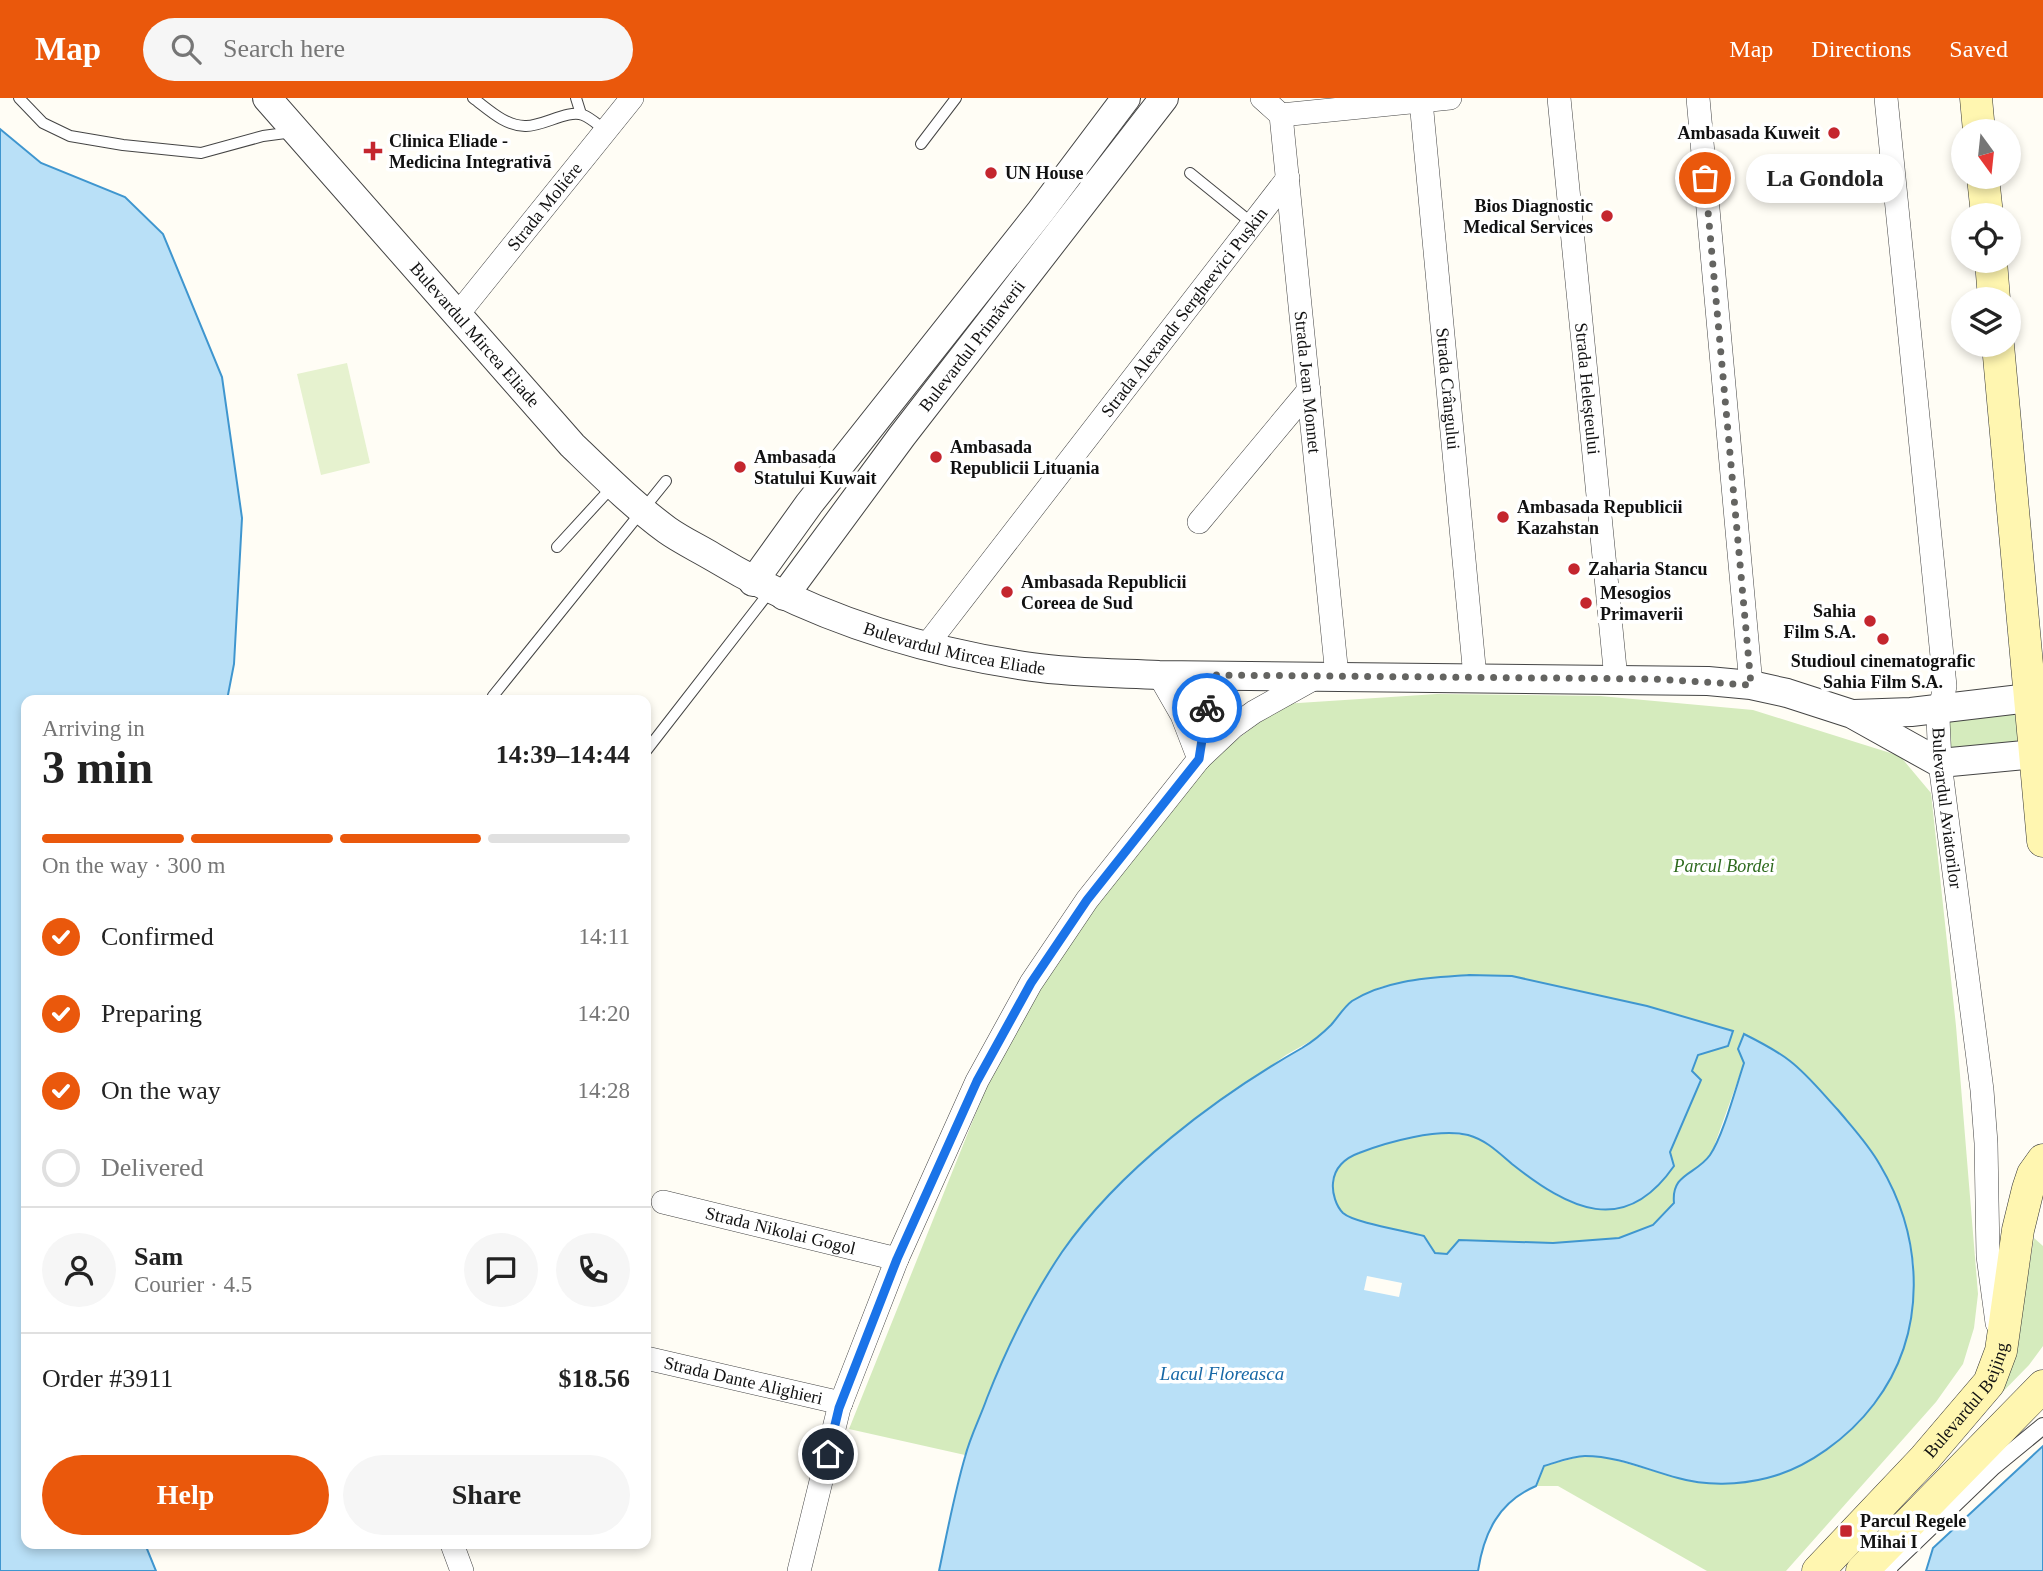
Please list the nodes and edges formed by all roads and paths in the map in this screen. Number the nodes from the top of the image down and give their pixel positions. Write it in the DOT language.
graph roads {
  1 [pos="19,98"];
  2 [pos="267,98"];
  3 [pos="473,98"];
  4 [pos="576,98"];
  5 [pos="632,98"];
  6 [pos="956,98"];
  7 [pos="1126,98"];
  8 [pos="1164,98"];
  9 [pos="1262,98"];
  10 [pos="1450,98"];
  11 [pos="1559,98"];
  12 [pos="1698,98"];
  13 [pos="1886,98"];
  14 [pos="1976,98"];
  15 [pos="1421,101"];
  16 [pos="581,114"];
  17 [pos="1281,115"];
  18 [pos="1978,119"];
  19 [pos="606,130"];
  20 [pos="296,132"];
  21 [pos="921,144"];
  22 [pos="1190,173"];
  23 [pos="1288,178"];
  24 [pos="1052,219"];
  25 [pos="1253,224"];
  26 [pos="458,314"];
  27 [pos="1999,357"];
  28 [pos="1309,390"];
  29 [pos="666,481"];
  30 [pos="613,485"];
  31 [pos="643,510"];
  32 [pos="1199,522"];
  33 [pos="558,547"];
  34 [pos="769,589"];
  35 [pos="926,646"];
  36 [pos="1159,674"];
  37 [pos="1212,675"];
  38 [pos="1327,676"];
  39 [pos="1475,677"];
  40 [pos="1616,679"];
  41 [pos="1751,685"];
  42 [pos="494,695"];
  43 [pos="1939,708"];
  44 [pos="2030,710"];
  45 [pos="1852,714"];
  46 [pos="651,744"];
  47 [pos="2035,754"];
  48 [pos="1199,759"];
  49 [pos="1940,763"];
  50 [pos="2043,841"];
  51 [pos="2043,1160"];
  52 [pos="2028,1189"];
  53 [pos="663,1202"];
  54 [pos="2043,1235"];
  55 [pos="897,1259"];
  56 [pos="2001,1351"];
  57 [pos="651,1360"];
  58 [pos="2043,1386"];
  59 [pos="841,1403"];
  60 [pos="2043,1426"];
  61 [pos="454,1549"];
  62 [pos="462,1571"];
  63 [pos="799,1571"];
  64 [pos="1818,1571"];
  65 [pos="1862,1571"];
  66 [pos="1888,1571"];
  1 -- 20 [label="lane"];
  2 -- 20 [label="street, Bulevardul Mircea Eliade"];
  3 -- 16 [label="lane"];
  4 -- 16 [label="lane"];
  5 -- 19 [label="street, Strada Moliére"];
  6 -- 21 [label="lane"];
  7 -- 24 [label="street, Bulevardul Primăverii"];
  8 -- 24 [label="street, Bulevardul Primăverii"];
  9 -- 17 [label="street"];
  10 -- 15 [label="street"];
  11 -- 40 [label="street, Strada Heleșteului"];
  12 -- 41 [label="street"];
  13 -- 43 [label="street, Bulevardul Aviatorilor"];
  14 -- 18 [label="main road"];
  15 -- 17 [label="street"];
  15 -- 39 [label="street, Strada Crângului"];
  16 -- 19 [label="lane"];
  17 -- 23 [label="street, Strada Jean Monnet"];
  19 -- 26 [label="street, Strada Moliére"];
  20 -- 26 [label="street, Bulevardul Mircea Eliade"];
  22 -- 25 [label="lane"];
  23 -- 25 [label="street, Strada Alexandr Sergheevici Pușkin"];
  23 -- 28 [label="street, Strada Jean Monnet"];
  24 -- 34 [label="street, Bulevardul Primăverii"];
  25 -- 35 [label="street, Strada Alexandr Sergheevici Pușkin"];
  26 -- 30 [label="street, Bulevardul Mircea Eliade"];
  27 -- 44 [label="main road"];
  28 -- 32 [label="street"];
  28 -- 38 [label="street, Strada Jean Monnet"];
  29 -- 31 [label="lane"];
  30 -- 31 [label="street, Bulevardul Mircea Eliade"];
  30 -- 33 [label="lane"];
  31 -- 34 [label="street, Bulevardul Mircea Eliade"];
  31 -- 42 [label="lane"];
  34 -- 35 [label="street, Bulevardul Mircea Eliade"];
  34 -- 46 [label="lane"];
  35 -- 36 [label="street, Bulevardul Mircea Eliade"];
  36 -- 37 [label="street, Bulevardul Mircea Eliade"];
  36 -- 48 [label="street"];
  37 -- 38 [label="street, Bulevardul Mircea Eliade"];
  37 -- 48 [label="street"];
  38 -- 39 [label="street, Bulevardul Mircea Eliade"];
  38 -- 48 [label="street"];
  39 -- 40 [label="street, Bulevardul Mircea Eliade"];
  40 -- 41 [label="street, Bulevardul Mircea Eliade"];
  41 -- 45 [label="street, Bulevardul Mircea Eliade"];
  43 -- 44 [label="street, Bulevardul Mircea Eliade"];
  43 -- 45 [label="street, Bulevardul Mircea Eliade"];
  43 -- 49 [label="street, Bulevardul Aviatorilor"];
  44 -- 47 [label="main road"];
  45 -- 49 [label="street, Bulevardul Mircea Eliade"];
  47 -- 49 [label="street"];
  47 -- 50 [label="main road"];
  48 -- 55 [label="street"];
  49 -- 56 [label="street, Bulevardul Aviatorilor"];
  51 -- 52 [label="main road, Bulevardul Beijing"];
  52 -- 54 [label="main road"];
  52 -- 56 [label="main road, Bulevardul Beijing"];
  53 -- 55 [label="street, Strada Nikolai Gogol"];
  55 -- 59 [label="street"];
  56 -- 64 [label="main road, Bulevardul Beijing"];
  57 -- 59 [label="street, Strada Dante Alighieri"];
  58 -- 65 [label="main road, Bulevardul Beijing"];
  59 -- 63 [label="street"];
  60 -- 66 [label="street"];
  61 -- 62 [label="street"];
}
